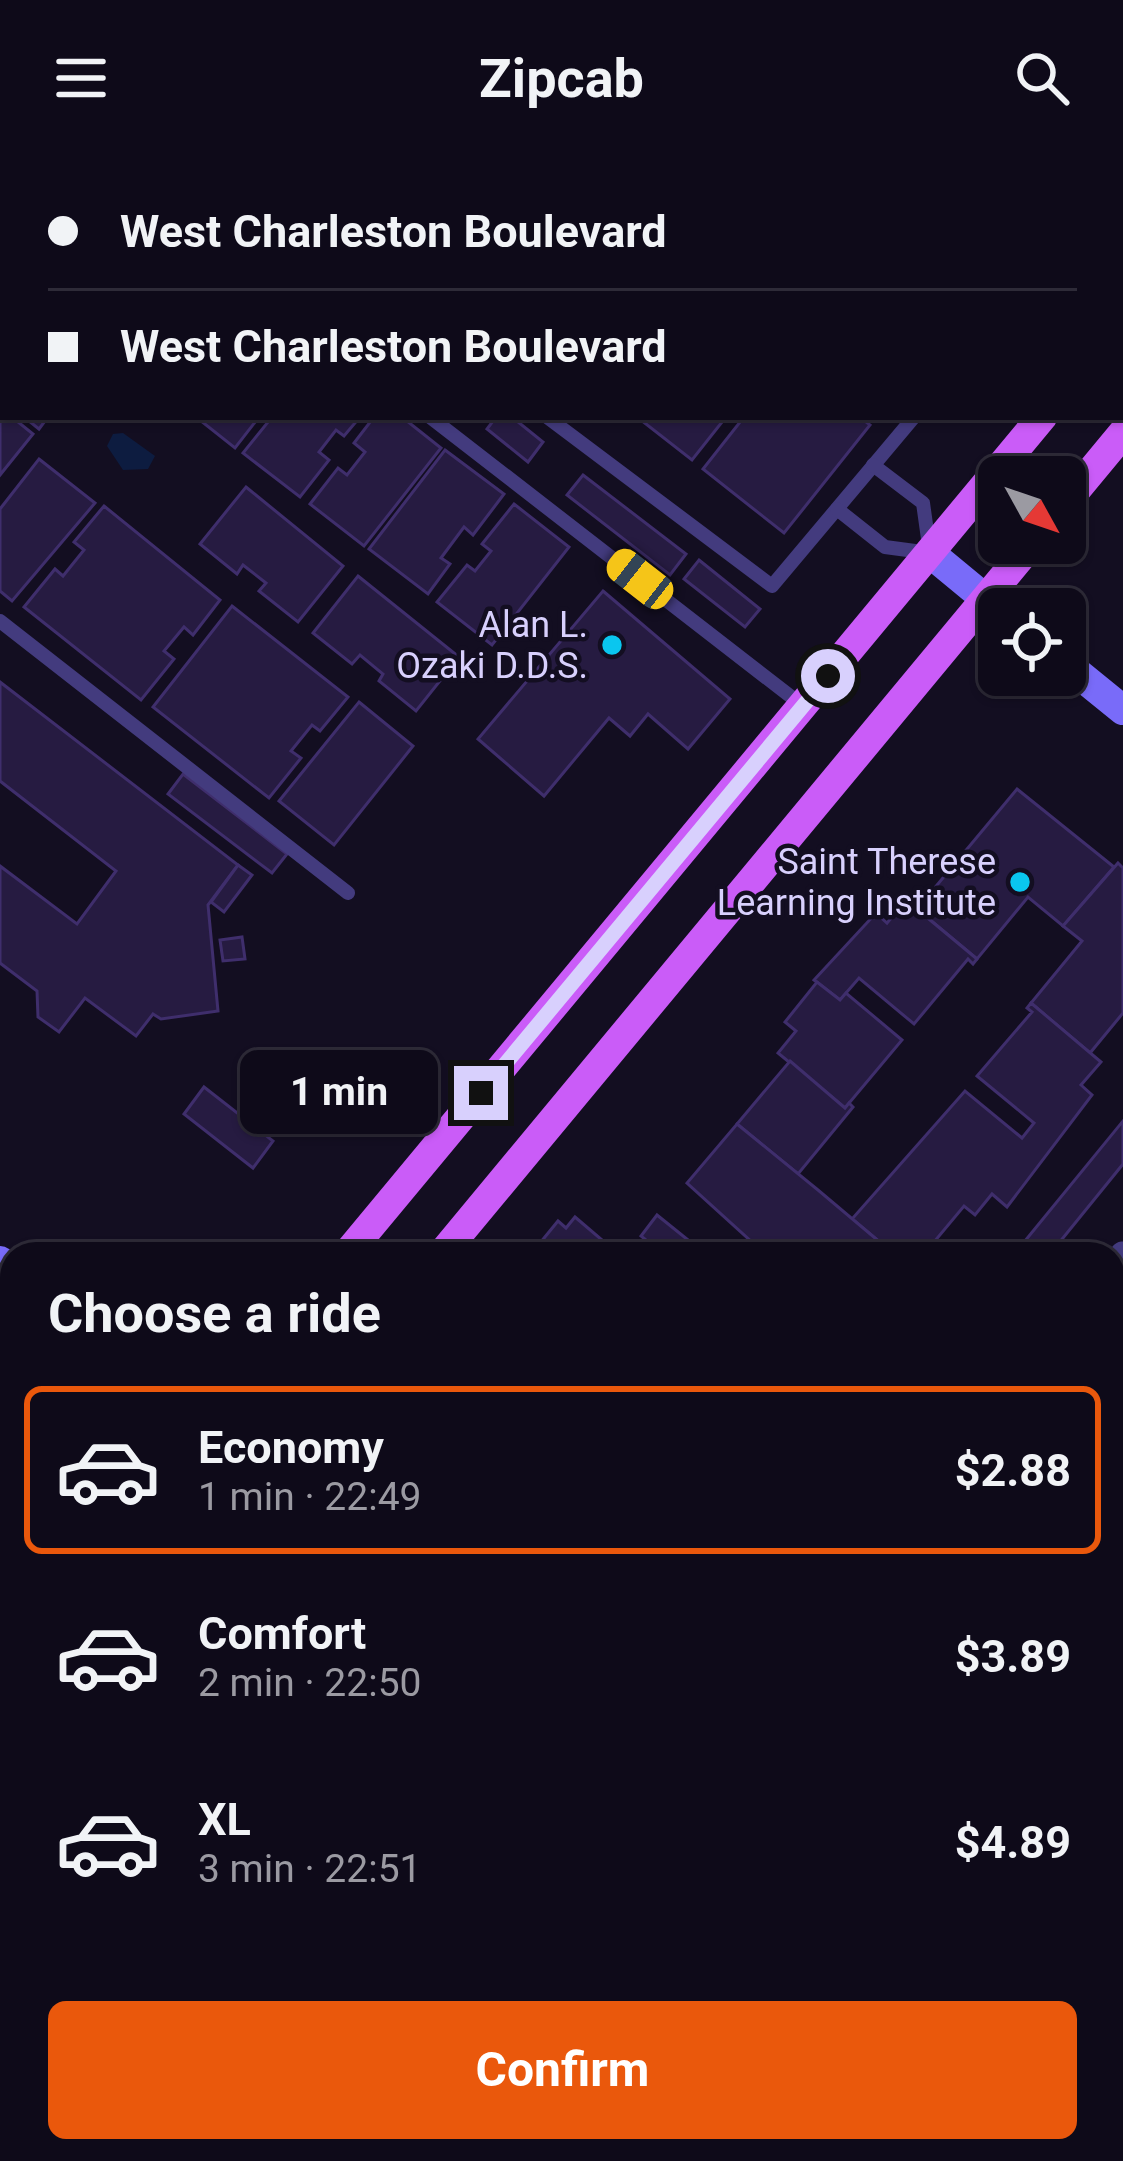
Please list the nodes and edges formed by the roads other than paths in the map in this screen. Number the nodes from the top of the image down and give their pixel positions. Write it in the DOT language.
graph roads {
  1 [pos="434,420"];
  2 [pos="551,420"];
  3 [pos="911,420"];
  4 [pos="1040,420"];
  5 [pos="1123,433"];
  6 [pos="873,465"];
  7 [pos="1086,478"];
  8 [pos="837,509"];
  9 [pos="929,553"];
  10 [pos="978,593"];
  11 [pos="0,621"];
  12 [pos="978,621"];
  13 [pos="1086,680"];
  14 [pos="802,706"];
  15 [pos="1123,710"];
  16 [pos="348,893"];
  17 [pos="357,1242"];
  18 [pos="452,1242"];
  1 -- 14 [label="lane"];
  2 -- 8 [label="lane"];
  3 -- 6 [label="lane"];
  4 -- 9 [label="main road"];
  5 -- 7 [label="main road"];
  6 -- 8 [label="lane"];
  6 -- 9 [label="lane"];
  8 -- 9 [label="lane"];
  9 -- 10 [label="street"];
  9 -- 14 [label="main road"];
  11 -- 16 [label="lane"];
  12 -- 18 [label="main road"];
  13 -- 15 [label="street"];
  14 -- 17 [label="main road"];
}
